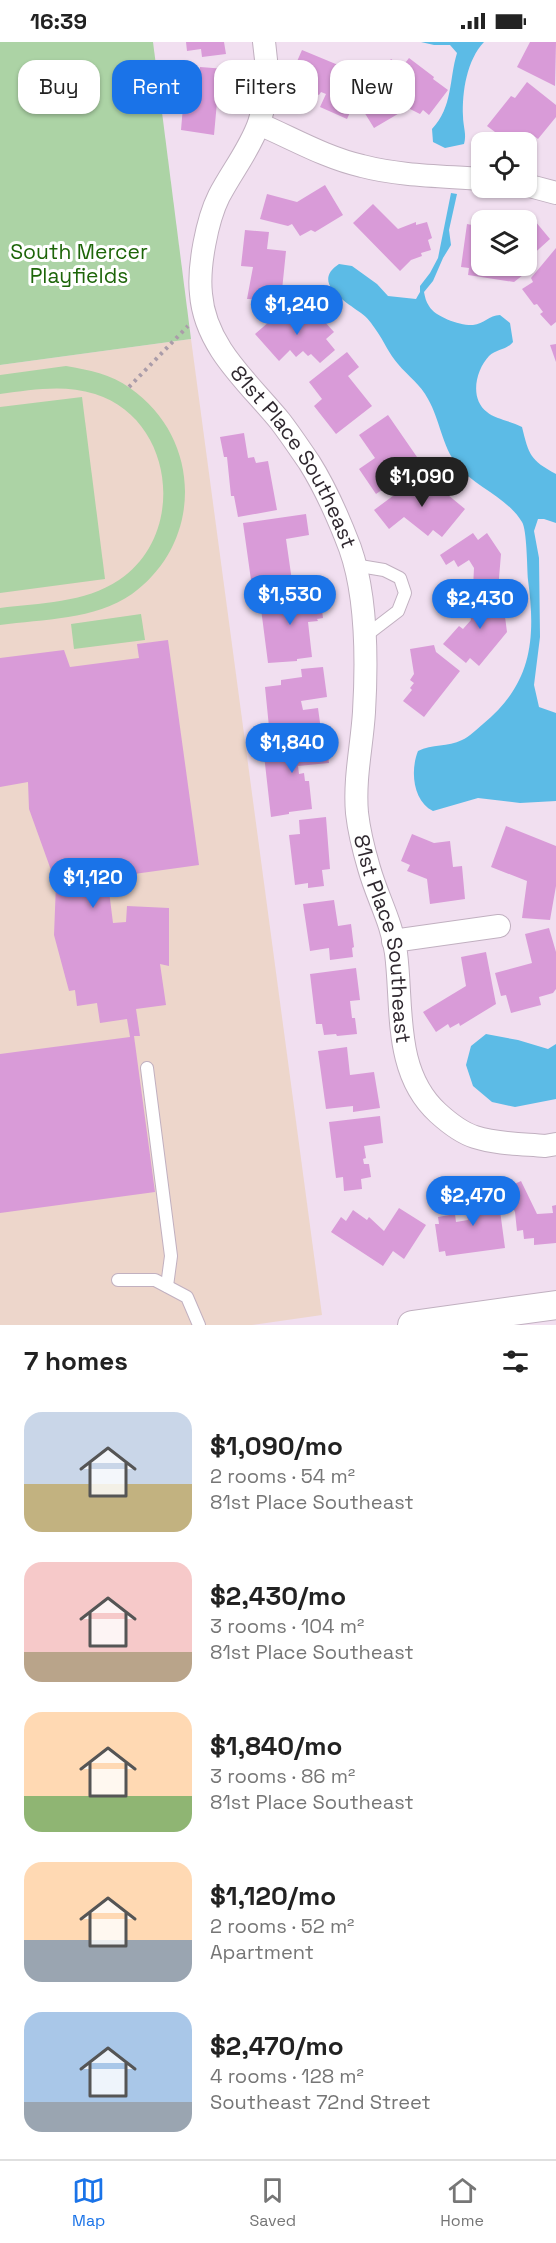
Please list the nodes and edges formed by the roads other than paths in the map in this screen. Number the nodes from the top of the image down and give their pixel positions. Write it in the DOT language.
graph roads {
  1 [pos="264,42"];
  2 [pos="259,124"];
  3 [pos="471,178"];
  4 [pos="537,188"];
  5 [pos="556,192"];
  6 [pos="354,565"];
  7 [pos="364,637"];
  8 [pos="499,926"];
  9 [pos="393,941"];
  10 [pos="147,1068"];
  11 [pos="556,1144"];
  12 [pos="118,1280"];
  13 [pos="167,1286"];
  14 [pos="556,1305"];
  15 [pos="199,1325"];
  16 [pos="412,1325"];
  1 -- 2 [label="street, 81st Place Southeast"];
  2 -- 3 [label="street"];
  2 -- 6 [label="street, 81st Place Southeast"];
  4 -- 5 [label="street"];
  6 -- 7 [label="street, 81st Place Southeast"];
  6 -- 7 [label="lane"];
  7 -- 9 [label="street, 81st Place Southeast"];
  8 -- 9 [label="street"];
  9 -- 11 [label="street, 81st Place Southeast"];
  10 -- 13 [label="lane"];
  12 -- 13 [label="lane"];
  13 -- 15 [label="lane"];
  14 -- 16 [label="street"];
}
